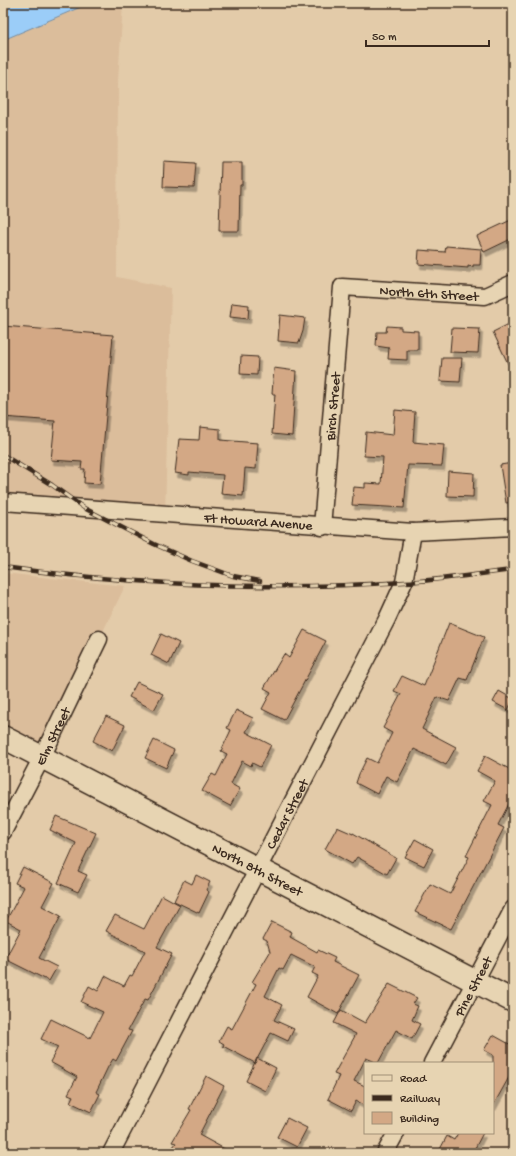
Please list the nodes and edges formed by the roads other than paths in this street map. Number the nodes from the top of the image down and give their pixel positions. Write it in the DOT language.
graph roads {
  1 [pos="513,283"];
  2 [pos="342,287"];
  3 [pos="3,502"];
  4 [pos="322,527"];
  5 [pos="513,527"];
  6 [pos="413,532"];
  7 [pos="99,640"];
  8 [pos="3,737"];
  9 [pos="42,757"];
  10 [pos="3,832"];
  11 [pos="258,868"];
  12 [pos="513,909"];
  13 [pos="475,981"];
  14 [pos="513,1001"];
  15 [pos="433,1062"];
  16 [pos="395,1134"];
  17 [pos="111,1153"];
  18 [pos="385,1153"];
  1 -- 2 [label="street, North 6th Street"];
  2 -- 4 [label="street, Birch Street"];
  3 -- 4 [label="street, Ft Howard Avenue"];
  4 -- 6 [label="street, Ft Howard Avenue"];
  5 -- 6 [label="street, Ft Howard Avenue"];
  6 -- 11 [label="street, Cedar Street"];
  7 -- 9 [label="street, Elm Street"];
  8 -- 9 [label="main road, North 8th Street"];
  9 -- 10 [label="street, Elm Street"];
  9 -- 11 [label="main road, North 8th Street"];
  11 -- 13 [label="main road, North 8th Street"];
  11 -- 17 [label="street, Cedar Street"];
  12 -- 13 [label="street, Pine Street"];
  13 -- 14 [label="main road, North 8th Street"];
  13 -- 15 [label="street, Pine Street"];
  16 -- 18 [label="street"];
}
